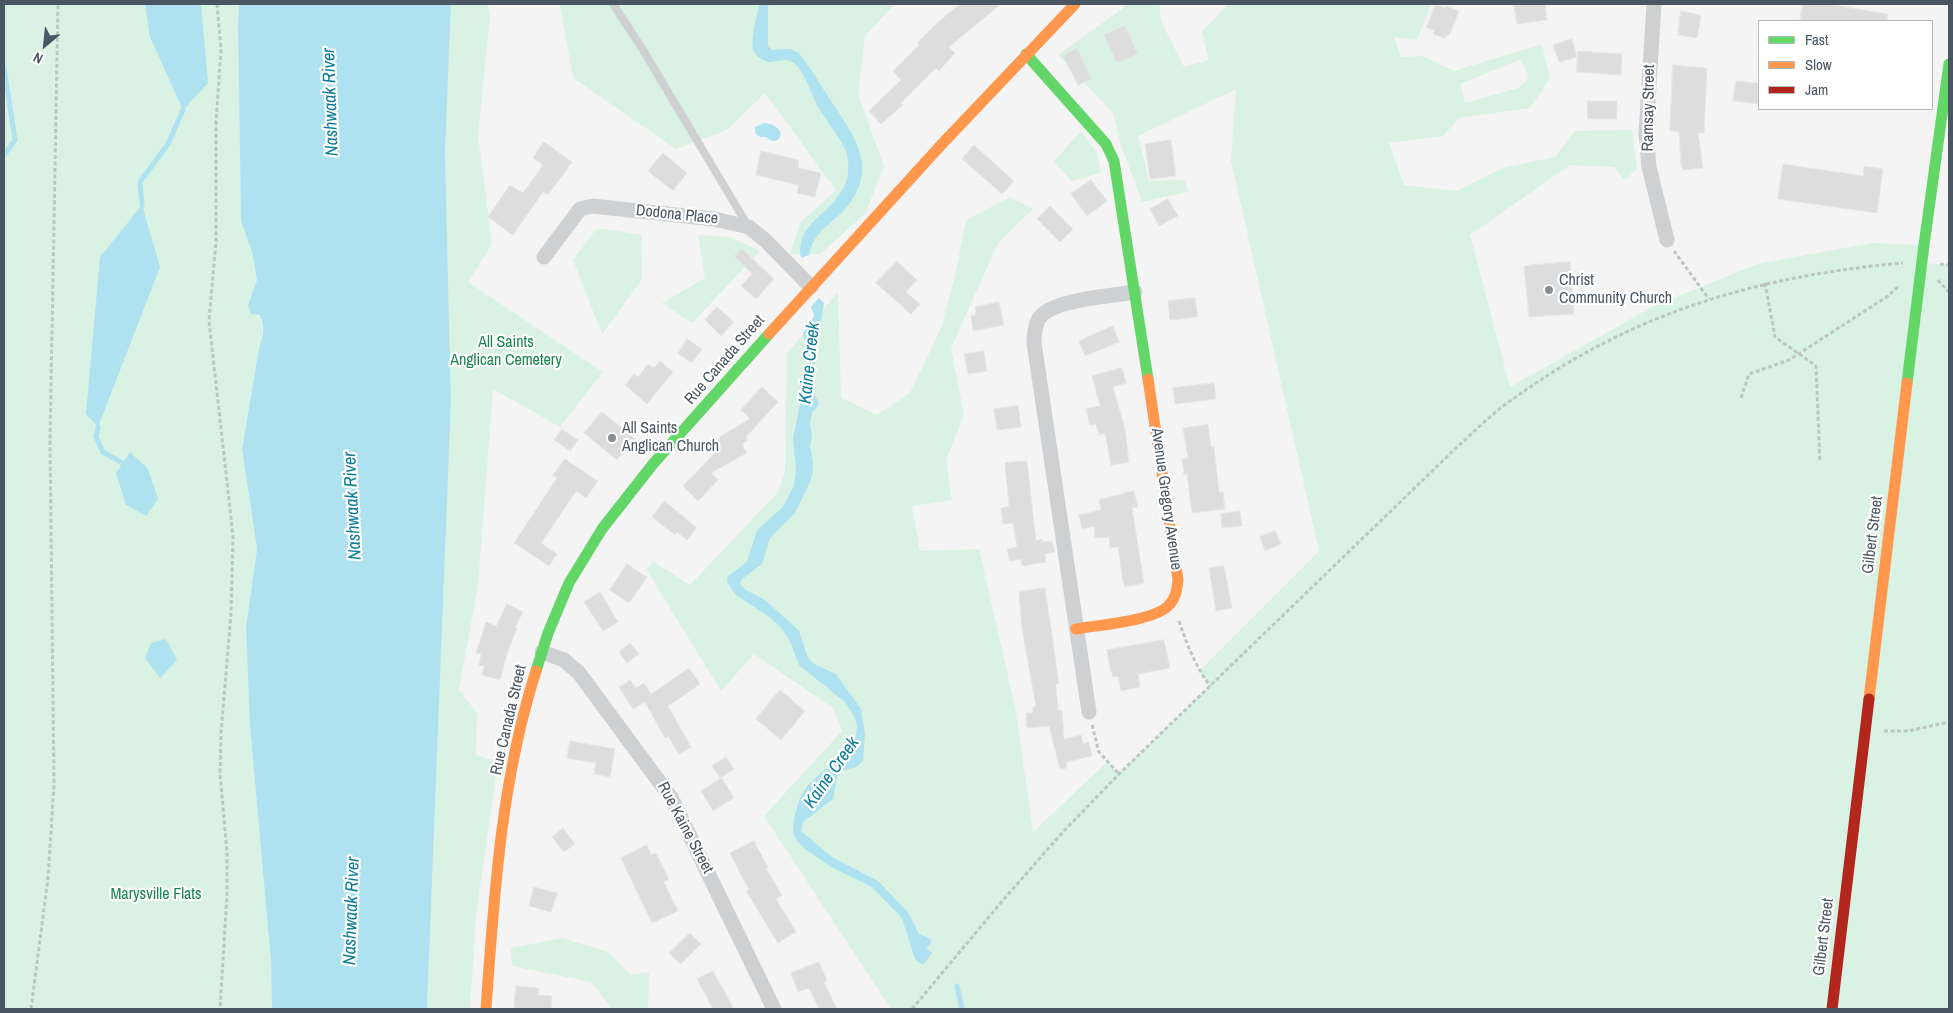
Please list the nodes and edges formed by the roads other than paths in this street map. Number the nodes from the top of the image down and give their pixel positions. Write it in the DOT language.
graph roads {
  1 [pos="613,4"];
  2 [pos="1074,4"];
  3 [pos="1654,4"];
  4 [pos="1026,54"];
  5 [pos="1949,64"];
  6 [pos="749,227"];
  7 [pos="1667,240"];
  8 [pos="544,257"];
  9 [pos="811,287"];
  10 [pos="1135,292"];
  11 [pos="1076,629"];
  12 [pos="542,652"];
  13 [pos="1089,712"];
  14 [pos="486,1009"];
  15 [pos="774,1009"];
  16 [pos="1832,1009"];
  1 -- 6 [label="lane"];
  2 -- 4 [label="street, Rue Canada Street"];
  3 -- 7 [label="street, Ramsay Street"];
  4 -- 9 [label="street, Rue Canada Street"];
  4 -- 10 [label="street, Avenue Gregory Avenue"];
  5 -- 16 [label="street, Gilbert Street"];
  6 -- 8 [label="street, Dodona Place"];
  6 -- 9 [label="street, Dodona Place"];
  9 -- 12 [label="street, Rue Canada Street"];
  10 -- 11 [label="street"];
  10 -- 11 [label="street, Avenue Gregory Avenue"];
  11 -- 13 [label="street"];
  12 -- 14 [label="street, Rue Canada Street"];
  12 -- 15 [label="street, Rue Kaine Street"];
}
